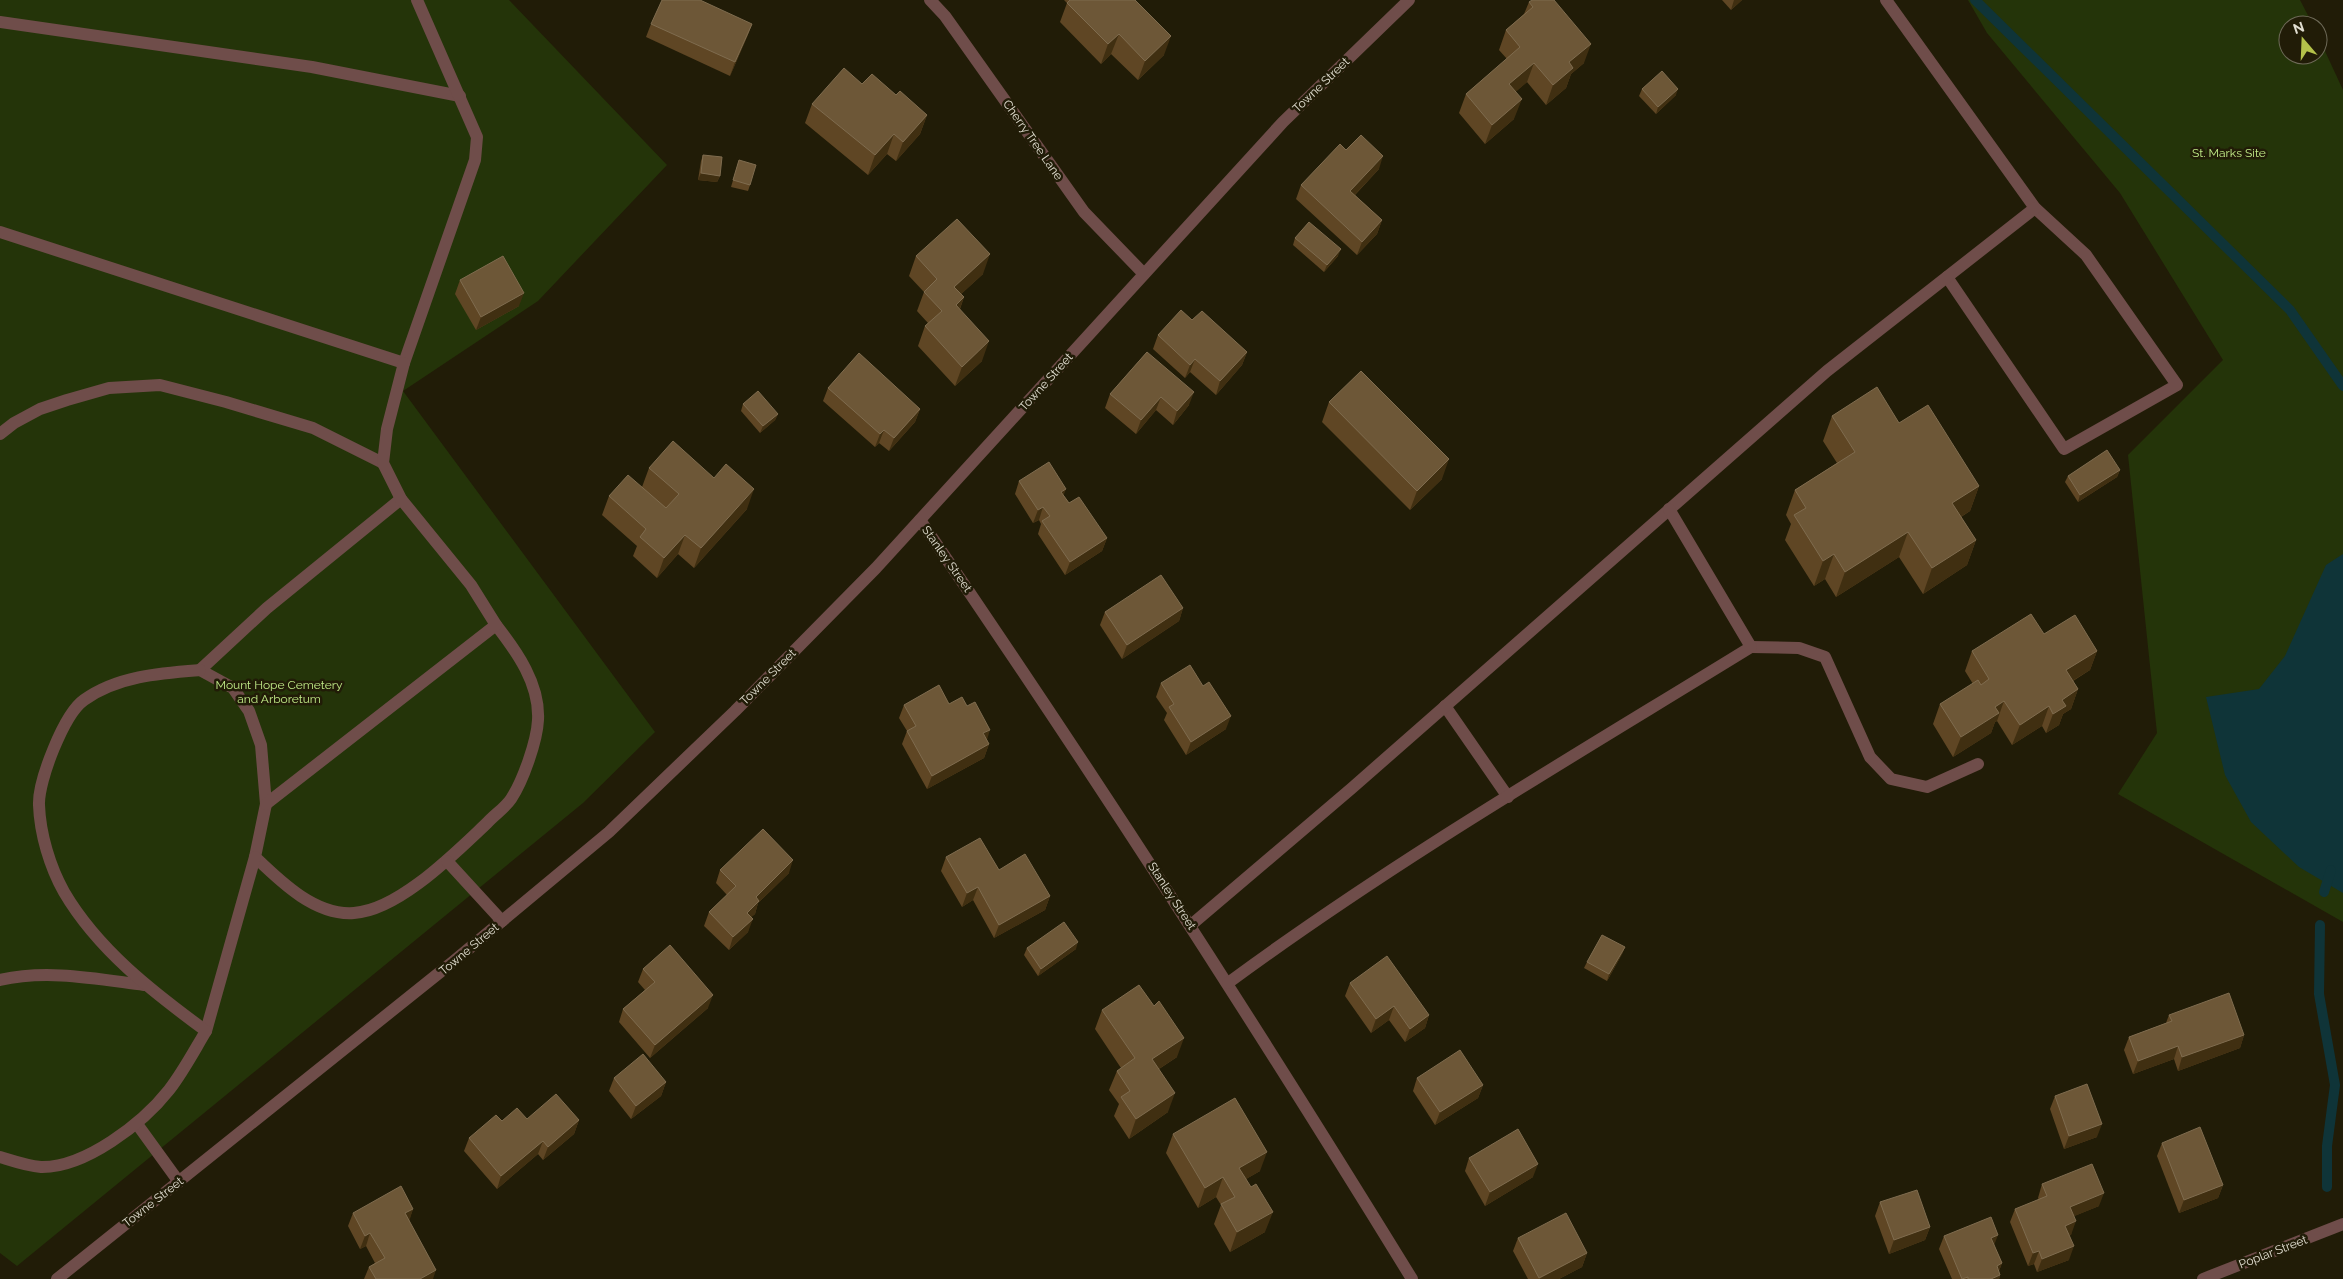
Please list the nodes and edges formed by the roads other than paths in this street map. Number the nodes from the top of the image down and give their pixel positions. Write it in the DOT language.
graph roads {
  1 [pos="417,0"];
  2 [pos="930,0"];
  3 [pos="1409,0"];
  4 [pos="1886,0"];
  5 [pos="0,22"];
  6 [pos="460,96"];
  7 [pos="2035,208"];
  8 [pos="0,232"];
  9 [pos="1144,274"];
  10 [pos="1947,277"];
  11 [pos="404,363"];
  12 [pos="0,434"];
  13 [pos="383,463"];
  14 [pos="401,499"];
  15 [pos="1669,509"];
  16 [pos="920,520"];
  17 [pos="496,625"];
  18 [pos="1750,647"];
  19 [pos="200,670"];
  20 [pos="1446,706"];
  21 [pos="1978,764"];
  22 [pos="1508,797"];
  23 [pos="266,804"];
  24 [pos="254,857"];
  25 [pos="447,862"];
  26 [pos="502,921"];
  27 [pos="1191,925"];
  28 [pos="0,980"];
  29 [pos="1228,983"];
  30 [pos="144,985"];
  31 [pos="206,1032"];
  32 [pos="137,1124"];
  33 [pos="0,1157"];
  34 [pos="179,1182"];
  35 [pos="2343,1224"];
  36 [pos="57,1279"];
  37 [pos="1412,1279"];
  38 [pos="2203,1279"];
  1 -- 6 [label="street"];
  2 -- 9 [label="street, Cherry Tree Lane"];
  3 -- 9 [label="street, Towne Street"];
  4 -- 7 [label="street"];
  5 -- 6 [label="street"];
  6 -- 11 [label="street"];
  7 -- 10 [label="street"];
  7 -- 10 [label="street"];
  8 -- 11 [label="street"];
  9 -- 16 [label="street, Towne Street"];
  10 -- 15 [label="street"];
  11 -- 13 [label="street"];
  12 -- 13 [label="street"];
  13 -- 14 [label="street"];
  14 -- 17 [label="street"];
  14 -- 19 [label="street"];
  15 -- 18 [label="street"];
  15 -- 20 [label="street"];
  16 -- 26 [label="street, Towne Street"];
  16 -- 27 [label="street, Stanley Street"];
  17 -- 23 [label="street"];
  17 -- 25 [label="street"];
  18 -- 21 [label="street"];
  18 -- 22 [label="street"];
  19 -- 23 [label="street"];
  19 -- 30 [label="street"];
  20 -- 22 [label="street"];
  20 -- 27 [label="street"];
  22 -- 29 [label="street"];
  23 -- 24 [label="street"];
  24 -- 25 [label="street"];
  24 -- 31 [label="street"];
  25 -- 26 [label="street"];
  26 -- 34 [label="street, Towne Street"];
  27 -- 29 [label="street, Stanley Street"];
  28 -- 30 [label="street"];
  29 -- 37 [label="street, Stanley Street"];
  30 -- 31 [label="street"];
  31 -- 32 [label="street"];
  32 -- 33 [label="street"];
  32 -- 34 [label="street"];
  34 -- 36 [label="street, Towne Street"];
  35 -- 38 [label="street, Poplar Street"];
}
